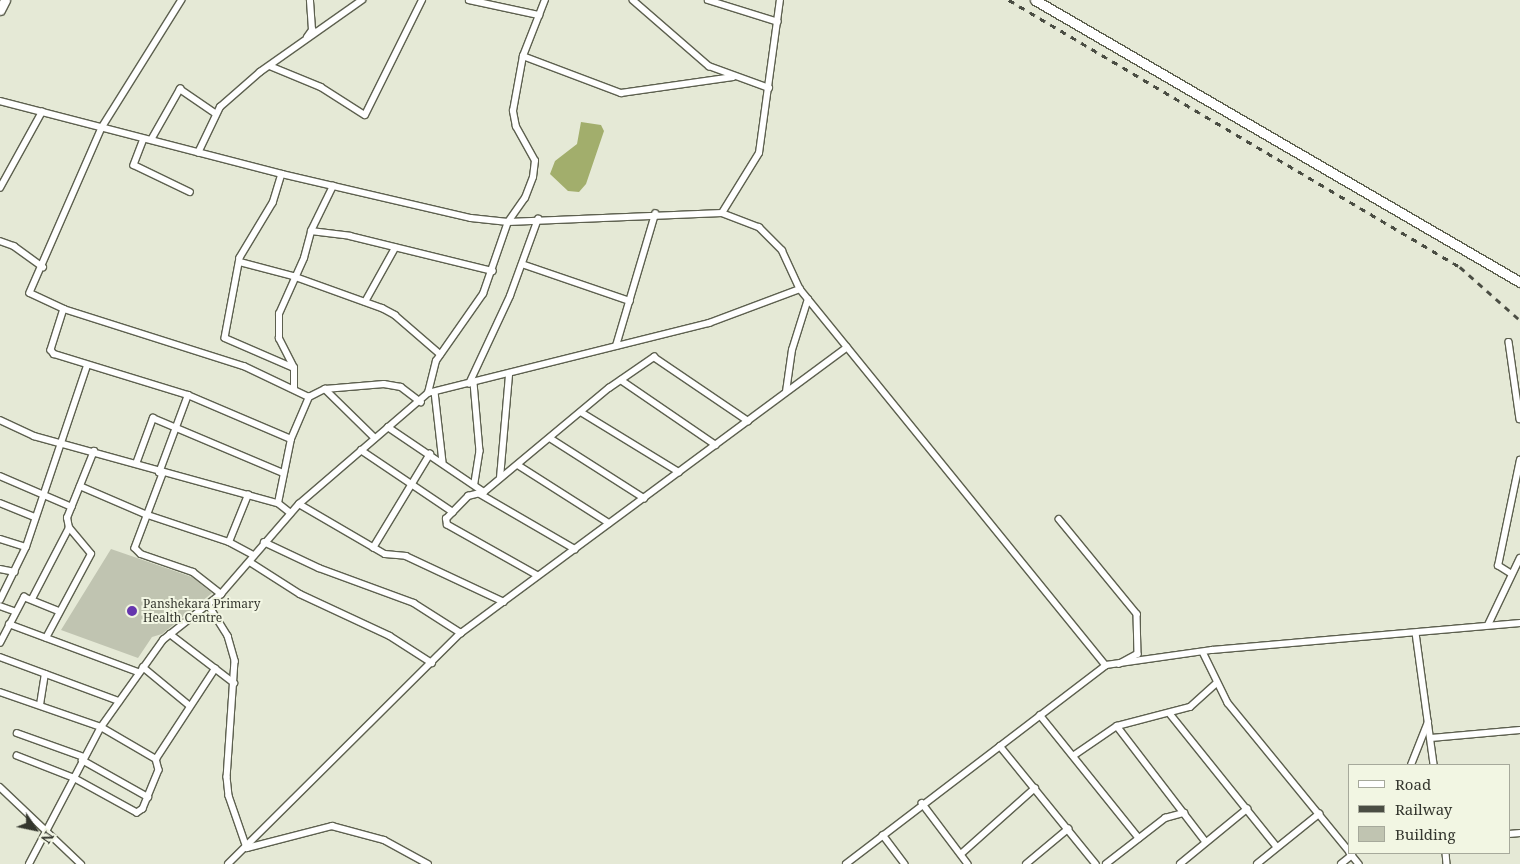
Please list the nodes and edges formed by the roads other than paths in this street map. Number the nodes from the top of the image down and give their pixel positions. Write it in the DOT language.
graph roads {
  1 [pos="5,0"];
  2 [pos="182,0"];
  3 [pos="310,0"];
  4 [pos="362,0"];
  5 [pos="422,0"];
  6 [pos="469,0"];
  7 [pos="545,0"];
  8 [pos="634,0"];
  9 [pos="708,0"];
  10 [pos="780,0"];
  11 [pos="1035,0"];
  12 [pos="0,10"];
  13 [pos="539,15"];
  14 [pos="778,22"];
  15 [pos="305,41"];
  16 [pos="523,56"];
  17 [pos="270,66"];
  18 [pos="733,78"];
  19 [pos="769,88"];
  20 [pos="0,101"];
  21 [pos="42,112"];
  22 [pos="215,113"];
  23 [pos="102,128"];
  24 [pos="144,139"];
  25 [pos="151,140"];
  26 [pos="198,153"];
  27 [pos="282,174"];
  28 [pos="333,186"];
  29 [pos="0,188"];
  30 [pos="190,192"];
  31 [pos="722,213"];
  32 [pos="654,214"];
  33 [pos="538,219"];
  34 [pos="508,222"];
  35 [pos="310,231"];
  36 [pos="0,241"];
  37 [pos="395,248"];
  38 [pos="240,262"];
  39 [pos="522,264"];
  40 [pos="43,266"];
  41 [pos="493,271"];
  42 [pos="293,276"];
  43 [pos="1520,282"];
  44 [pos="800,289"];
  45 [pos="808,298"];
  46 [pos="630,301"];
  47 [pos="365,302"];
  48 [pos="64,309"];
  49 [pos="1509,342"];
  50 [pos="616,346"];
  51 [pos="847,347"];
  52 [pos="440,354"];
  53 [pos="87,366"];
  54 [pos="294,368"];
  55 [pos="509,375"];
  56 [pos="621,380"];
  57 [pos="471,383"];
  58 [pos="294,389"];
  59 [pos="326,389"];
  60 [pos="435,392"];
  61 [pos="786,392"];
  62 [pos="428,393"];
  63 [pos="188,395"];
  64 [pos="309,397"];
  65 [pos="421,402"];
  66 [pos="581,412"];
  67 [pos="1520,419"];
  68 [pos="0,420"];
  69 [pos="748,421"];
  70 [pos="178,426"];
  71 [pos="388,427"];
  72 [pos="375,438"];
  73 [pos="550,438"];
  74 [pos="291,439"];
  75 [pos="60,442"];
  76 [pos="716,444"];
  77 [pos="361,450"];
  78 [pos="94,451"];
  79 [pos="430,454"];
  80 [pos="1520,460"];
  81 [pos="443,462"];
  82 [pos="136,464"];
  83 [pos="518,465"];
  84 [pos="679,472"];
  85 [pos="283,473"];
  86 [pos="161,474"];
  87 [pos="0,476"];
  88 [pos="500,478"];
  89 [pos="411,484"];
  90 [pos="475,484"];
  91 [pos="80,486"];
  92 [pos="45,492"];
  93 [pos="482,493"];
  94 [pos="248,495"];
  95 [pos="644,498"];
  96 [pos="0,503"];
  97 [pos="278,503"];
  98 [pos="299,504"];
  99 [pos="72,506"];
  100 [pos="453,512"];
  101 [pos="291,513"];
  102 [pos="145,514"];
  103 [pos="35,517"];
  104 [pos="1059,519"];
  105 [pos="609,524"];
  106 [pos="70,528"];
  107 [pos="0,539"];
  108 [pos="229,542"];
  109 [pos="264,542"];
  110 [pos="26,547"];
  111 [pos="373,548"];
  112 [pos="575,549"];
  113 [pos="253,556"];
  114 [pos="1520,558"];
  115 [pos="250,562"];
  116 [pos="0,569"];
  117 [pos="15,572"];
  118 [pos="1510,574"];
  119 [pos="538,576"];
  120 [pos="221,594"];
  121 [pos="32,599"];
  122 [pos="0,600"];
  123 [pos="504,602"];
  124 [pos="208,604"];
  125 [pos="0,606"];
  126 [pos="59,610"];
  127 [pos="14,611"];
  128 [pos="1520,623"];
  129 [pos="9,624"];
  130 [pos="1488,625"];
  131 [pos="462,633"];
  132 [pos="1416,633"];
  133 [pos="170,634"];
  134 [pos="46,638"];
  135 [pos="0,643"];
  136 [pos="1203,652"];
  137 [pos="0,656"];
  138 [pos="432,663"];
  139 [pos="1106,665"];
  140 [pos="1117,666"];
  141 [pos="215,669"];
  142 [pos="141,670"];
  143 [pos="45,674"];
  144 [pos="234,683"];
  145 [pos="1217,683"];
  146 [pos="0,692"];
  147 [pos="119,701"];
  148 [pos="40,705"];
  149 [pos="189,705"];
  150 [pos="1040,715"];
  151 [pos="1171,715"];
  152 [pos="1428,722"];
  153 [pos="1117,726"];
  154 [pos="101,728"];
  155 [pos="1520,730"];
  156 [pos="17,733"];
  157 [pos="1431,738"];
  158 [pos="1000,746"];
  159 [pos="17,756"];
  160 [pos="1072,756"];
  161 [pos="83,759"];
  162 [pos="156,759"];
  163 [pos="1411,764"];
  164 [pos="1434,764"];
  165 [pos="73,778"];
  166 [pos="0,787"];
  167 [pos="1035,788"];
  168 [pos="148,797"];
  169 [pos="922,803"];
  170 [pos="1247,809"];
  171 [pos="1184,813"];
  172 [pos="1319,814"];
  173 [pos="1068,829"];
  174 [pos="48,835"];
  175 [pos="883,836"];
  176 [pos="1139,838"];
  177 [pos="1206,842"];
  178 [pos="1278,846"];
  179 [pos="247,848"];
  180 [pos="1348,848"];
  181 [pos="1353,854"];
  182 [pos="964,860"];
  183 [pos="29,864"];
  184 [pos="81,864"];
  185 [pos="228,864"];
  186 [pos="428,864"];
  187 [pos="846,864"];
  188 [pos="905,864"];
  189 [pos="1026,864"];
  190 [pos="1096,864"];
  191 [pos="1106,864"];
  192 [pos="1180,864"];
  193 [pos="1257,864"];
  194 [pos="1341,864"];
  195 [pos="1359,864"];
  1 -- 12 [label="street"];
  2 -- 23 [label="street"];
  3 -- 15 [label="street"];
  4 -- 15 [label="street"];
  5 -- 17 [label="street"];
  6 -- 13 [label="street"];
  7 -- 13 [label="street"];
  8 -- 18 [label="street"];
  9 -- 14 [label="street"];
  10 -- 14 [label="street"];
  11 -- 43 [label="street"];
  13 -- 16 [label="street"];
  14 -- 19 [label="street"];
  15 -- 17 [label="street"];
  16 -- 18 [label="street"];
  16 -- 34 [label="street"];
  17 -- 22 [label="street"];
  18 -- 19 [label="street"];
  19 -- 31 [label="street"];
  20 -- 21 [label="street"];
  21 -- 23 [label="street"];
  21 -- 29 [label="street"];
  22 -- 25 [label="street"];
  22 -- 26 [label="street"];
  23 -- 24 [label="street"];
  23 -- 40 [label="street"];
  24 -- 25 [label="street"];
  24 -- 30 [label="street"];
  25 -- 26 [label="street"];
  26 -- 27 [label="street"];
  27 -- 28 [label="street"];
  27 -- 38 [label="street"];
  28 -- 34 [label="street"];
  28 -- 35 [label="street"];
  31 -- 32 [label="street"];
  31 -- 44 [label="street"];
  32 -- 33 [label="street"];
  32 -- 46 [label="street"];
  33 -- 34 [label="street"];
  33 -- 39 [label="street"];
  34 -- 41 [label="street"];
  35 -- 37 [label="street"];
  35 -- 42 [label="street"];
  36 -- 40 [label="street"];
  37 -- 41 [label="street"];
  37 -- 47 [label="street"];
  38 -- 42 [label="street"];
  38 -- 54 [label="street"];
  39 -- 46 [label="street"];
  39 -- 57 [label="street"];
  40 -- 48 [label="street"];
  41 -- 52 [label="street"];
  42 -- 47 [label="street"];
  42 -- 54 [label="street"];
  44 -- 45 [label="street"];
  44 -- 50 [label="street"];
  45 -- 51 [label="street"];
  45 -- 61 [label="street"];
  46 -- 50 [label="street"];
  47 -- 52 [label="street"];
  48 -- 53 [label="street"];
  48 -- 58 [label="street"];
  49 -- 67 [label="street"];
  50 -- 55 [label="street"];
  51 -- 61 [label="street"];
  51 -- 139 [label="street"];
  52 -- 62 [label="street"];
  53 -- 63 [label="street"];
  53 -- 75 [label="street"];
  54 -- 58 [label="street"];
  55 -- 57 [label="street"];
  55 -- 88 [label="street"];
  56 -- 66 [label="street"];
  56 -- 69 [label="street"];
  56 -- 76 [label="street"];
  57 -- 60 [label="street"];
  57 -- 90 [label="street"];
  58 -- 64 [label="street"];
  59 -- 64 [label="street"];
  59 -- 65 [label="street"];
  59 -- 72 [label="street"];
  60 -- 62 [label="street"];
  60 -- 81 [label="street"];
  61 -- 69 [label="street"];
  62 -- 65 [label="street"];
  63 -- 70 [label="street"];
  63 -- 74 [label="street"];
  64 -- 74 [label="street"];
  65 -- 71 [label="street"];
  66 -- 73 [label="street"];
  66 -- 84 [label="street"];
  68 -- 75 [label="street"];
  69 -- 76 [label="street"];
  70 -- 82 [label="street"];
  70 -- 85 [label="street"];
  70 -- 86 [label="street"];
  71 -- 72 [label="street"];
  71 -- 79 [label="street"];
  72 -- 77 [label="street"];
  73 -- 83 [label="street"];
  73 -- 95 [label="street"];
  74 -- 85 [label="street"];
  75 -- 78 [label="street"];
  75 -- 92 [label="street"];
  76 -- 84 [label="street"];
  77 -- 89 [label="street"];
  77 -- 98 [label="street"];
  78 -- 82 [label="street"];
  78 -- 91 [label="street"];
  79 -- 81 [label="street"];
  79 -- 89 [label="street"];
  80 -- 118 [label="street"];
  81 -- 90 [label="street"];
  82 -- 86 [label="street"];
  83 -- 88 [label="street"];
  83 -- 105 [label="street"];
  84 -- 95 [label="street"];
  85 -- 97 [label="street"];
  86 -- 94 [label="street"];
  86 -- 102 [label="street"];
  87 -- 92 [label="street"];
  88 -- 93 [label="street"];
  89 -- 100 [label="street"];
  89 -- 111 [label="street"];
  90 -- 93 [label="street"];
  91 -- 99 [label="street"];
  91 -- 102 [label="street"];
  92 -- 99 [label="street"];
  92 -- 103 [label="street"];
  93 -- 100 [label="street"];
  93 -- 112 [label="street"];
  94 -- 97 [label="street"];
  94 -- 108 [label="street"];
  95 -- 105 [label="street"];
  96 -- 103 [label="street"];
  97 -- 101 [label="street"];
  98 -- 101 [label="street"];
  98 -- 111 [label="street"];
  99 -- 106 [label="street"];
  100 -- 119 [label="street"];
  101 -- 109 [label="street"];
  102 -- 108 [label="street"];
  102 -- 120 [label="street"];
  103 -- 110 [label="street"];
  104 -- 140 [label="street"];
  105 -- 112 [label="street"];
  106 -- 121 [label="street"];
  106 -- 126 [label="street"];
  107 -- 110 [label="street"];
  108 -- 113 [label="street"];
  109 -- 113 [label="street"];
  109 -- 131 [label="street"];
  110 -- 117 [label="street"];
  111 -- 123 [label="street"];
  112 -- 119 [label="street"];
  113 -- 115 [label="street"];
  114 -- 118 [label="street"];
  115 -- 120 [label="street"];
  115 -- 138 [label="street"];
  116 -- 117 [label="street"];
  117 -- 122 [label="street"];
  118 -- 130 [label="street"];
  119 -- 123 [label="street"];
  120 -- 124 [label="street"];
  121 -- 126 [label="street"];
  121 -- 127 [label="street"];
  123 -- 131 [label="street"];
  124 -- 133 [label="street"];
  124 -- 144 [label="street"];
  125 -- 127 [label="street"];
  126 -- 134 [label="street"];
  127 -- 129 [label="street"];
  128 -- 130 [label="street"];
  129 -- 134 [label="street"];
  129 -- 135 [label="street"];
  130 -- 132 [label="street"];
  131 -- 138 [label="street"];
  132 -- 136 [label="street"];
  132 -- 152 [label="street"];
  133 -- 141 [label="street"];
  133 -- 142 [label="street"];
  134 -- 142 [label="street"];
  136 -- 140 [label="street"];
  136 -- 145 [label="street"];
  137 -- 143 [label="street"];
  138 -- 179 [label="street"];
  139 -- 140 [label="street"];
  139 -- 150 [label="street"];
  141 -- 144 [label="street"];
  141 -- 149 [label="street"];
  142 -- 147 [label="street"];
  142 -- 149 [label="street"];
  143 -- 147 [label="street"];
  143 -- 148 [label="street"];
  144 -- 179 [label="street"];
  145 -- 151 [label="street"];
  145 -- 172 [label="street"];
  146 -- 148 [label="street"];
  147 -- 154 [label="street"];
  148 -- 154 [label="street"];
  149 -- 162 [label="street"];
  150 -- 158 [label="street"];
  150 -- 160 [label="street"];
  151 -- 153 [label="street"];
  151 -- 170 [label="street"];
  152 -- 157 [label="street"];
  152 -- 163 [label="street"];
  153 -- 160 [label="street"];
  153 -- 171 [label="street"];
  154 -- 161 [label="street"];
  154 -- 162 [label="street"];
  155 -- 157 [label="street"];
  156 -- 161 [label="street"];
  157 -- 164 [label="street"];
  158 -- 167 [label="street"];
  158 -- 169 [label="street"];
  159 -- 165 [label="street"];
  160 -- 176 [label="street"];
  161 -- 165 [label="street"];
  161 -- 168 [label="street"];
  162 -- 168 [label="street"];
  165 -- 168 [label="street"];
  165 -- 174 [label="street"];
  166 -- 174 [label="street"];
  167 -- 173 [label="street"];
  167 -- 182 [label="street"];
  169 -- 175 [label="street"];
  169 -- 182 [label="street"];
  170 -- 177 [label="street"];
  170 -- 178 [label="street"];
  171 -- 176 [label="street"];
  171 -- 177 [label="street"];
  172 -- 178 [label="street"];
  172 -- 180 [label="street"];
  173 -- 189 [label="street"];
  173 -- 190 [label="street"];
  174 -- 183 [label="street"];
  174 -- 184 [label="street"];
  175 -- 187 [label="street"];
  175 -- 188 [label="street"];
  176 -- 191 [label="street"];
  177 -- 192 [label="street"];
  178 -- 193 [label="street"];
  179 -- 185 [label="street"];
  179 -- 186 [label="street"];
  181 -- 194 [label="street"];
  181 -- 195 [label="street"];
}
